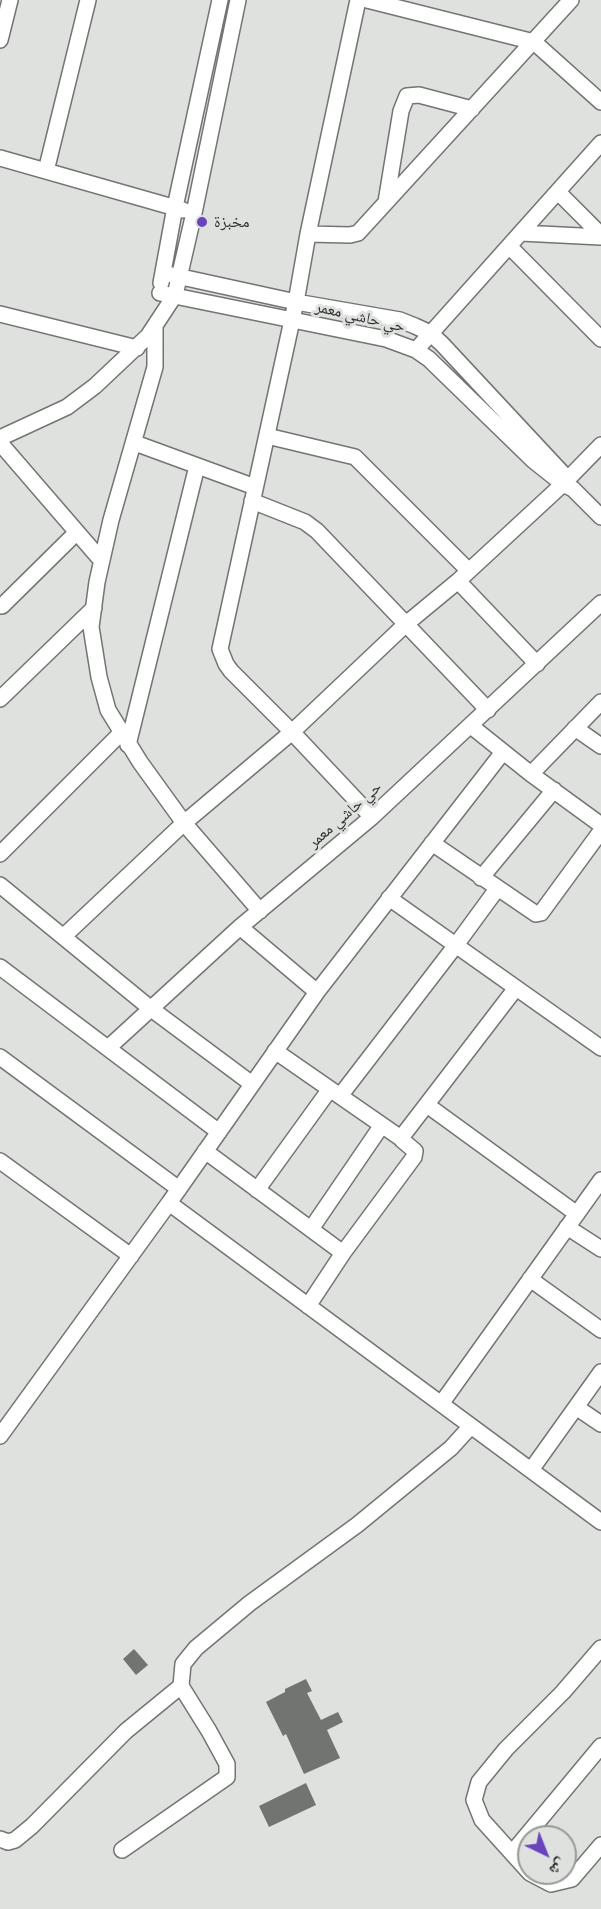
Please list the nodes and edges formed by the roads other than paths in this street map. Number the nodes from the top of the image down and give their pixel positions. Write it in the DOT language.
graph roads {
  1 [pos="10,0"];
  2 [pos="88,0"];
  3 [pos="220,0"];
  4 [pos="238,0"];
  5 [pos="358,0"];
  6 [pos="367,0"];
  7 [pos="571,0"];
  8 [pos="0,40"];
  9 [pos="534,42"];
  10 [pos="601,102"];
  11 [pos="472,109"];
  12 [pos="601,143"];
  13 [pos="0,158"];
  14 [pos="46,171"];
  15 [pos="558,192"];
  16 [pos="386,202"];
  17 [pos="175,207"];
  18 [pos="194,213"];
  19 [pos="522,233"];
  20 [pos="308,234"];
  21 [pos="601,236"];
  22 [pos="510,247"];
  23 [pos="164,273"];
  24 [pos="179,276"];
  25 [pos="159,293"];
  26 [pos="175,296"];
  27 [pos="296,302"];
  28 [pos="163,312"];
  29 [pos="0,314"];
  30 [pos="292,320"];
  31 [pos="156,328"];
  32 [pos="430,333"];
  33 [pos="601,339"];
  34 [pos="137,348"];
  35 [pos="416,350"];
  36 [pos="267,436"];
  37 [pos="0,438"];
  38 [pos="0,443"];
  39 [pos="135,443"];
  40 [pos="601,445"];
  41 [pos="197,466"];
  42 [pos="568,484"];
  43 [pos="254,494"];
  44 [pos="601,517"];
  45 [pos="77,532"];
  46 [pos="101,560"];
  47 [pos="464,576"];
  48 [pos="601,603"];
  49 [pos="1,606"];
  50 [pos="94,608"];
  51 [pos="406,624"];
  52 [pos="537,664"];
  53 [pos="0,699"];
  54 [pos="601,702"];
  55 [pos="488,710"];
  56 [pos="471,726"];
  57 [pos="575,728"];
  58 [pos="292,732"];
  59 [pos="124,739"];
  60 [pos="601,746"];
  61 [pos="502,752"];
  62 [pos="531,774"];
  63 [pos="554,790"];
  64 [pos="372,817"];
  65 [pos="184,823"];
  66 [pos="601,825"];
  67 [pos="601,831"];
  68 [pos="432,843"];
  69 [pos="0,854"];
  70 [pos="481,878"];
  71 [pos="0,885"];
  72 [pos="497,888"];
  73 [pos="389,898"];
  74 [pos="260,910"];
  75 [pos="240,927"];
  76 [pos="64,936"];
  77 [pos="456,945"];
  78 [pos="0,967"];
  79 [pos="516,988"];
  80 [pos="317,992"];
  81 [pos="150,1008"];
  82 [pos="108,1048"];
  83 [pos="601,1048"];
  84 [pos="275,1051"];
  85 [pos="0,1057"];
  86 [pos="252,1084"];
  87 [pos="335,1093"];
  88 [pos="427,1105"];
  89 [pos="382,1125"];
  90 [pos="219,1132"];
  91 [pos="402,1139"];
  92 [pos="205,1151"];
  93 [pos="0,1161"];
  94 [pos="601,1180"];
  95 [pos="179,1189"];
  96 [pos="257,1190"];
  97 [pos="169,1203"];
  98 [pos="577,1214"];
  99 [pos="567,1227"];
  100 [pos="311,1229"];
  101 [pos="601,1249"];
  102 [pos="343,1253"];
  103 [pos="130,1256"];
  104 [pos="530,1279"];
  105 [pos="308,1306"];
  106 [pos="601,1330"];
  107 [pos="601,1372"];
  108 [pos="441,1404"];
  109 [pos="576,1407"];
  110 [pos="601,1424"];
  111 [pos="471,1426"];
  112 [pos="0,1436"];
  113 [pos="531,1470"];
  114 [pos="601,1522"];
  115 [pos="601,1648"];
  116 [pos="181,1686"];
  117 [pos="601,1746"];
  118 [pos="0,1839"];
  119 [pos="601,1845"];
  120 [pos="122,1850"];
  121 [pos="512,1853"];
  122 [pos="517,1858"];
  123 [pos="577,1873"];
  1 -- 8 [label="street"];
  2 -- 14 [label="street"];
  3 -- 17 [label="street"];
  4 -- 18 [label="street"];
  5 -- 20 [label="street, حي حاشي معمر"];
  6 -- 9 [label="street"];
  7 -- 9 [label="street"];
  9 -- 10 [label="street"];
  9 -- 11 [label="street"];
  11 -- 16 [label="street"];
  11 -- 16 [label="street"];
  12 -- 15 [label="street"];
  13 -- 14 [label="street"];
  14 -- 17 [label="street"];
  15 -- 19 [label="street"];
  15 -- 21 [label="street"];
  16 -- 20 [label="street"];
  17 -- 18 [label="street"];
  17 -- 23 [label="street"];
  18 -- 24 [label="street"];
  19 -- 21 [label="street"];
  19 -- 22 [label="street"];
  20 -- 27 [label="street, حي حاشي معمر"];
  22 -- 32 [label="street"];
  22 -- 33 [label="street"];
  23 -- 24 [label="street, حي حاشي معمر"];
  23 -- 25 [label="street"];
  24 -- 26 [label="street"];
  24 -- 27 [label="street, حي حاشي معمر"];
  25 -- 26 [label="street, حي حاشي معمر"];
  25 -- 28 [label="street"];
  26 -- 28 [label="street"];
  26 -- 30 [label="street, حي حاشي معمر"];
  27 -- 30 [label="street"];
  27 -- 32 [label="street, حي حاشي معمر"];
  28 -- 31 [label="street"];
  29 -- 34 [label="street"];
  30 -- 35 [label="street, حي حاشي معمر"];
  30 -- 36 [label="street"];
  31 -- 34 [label="street"];
  31 -- 39 [label="street"];
  32 -- 35 [label="street"];
  32 -- 42 [label="street, حي حاشي معمر"];
  34 -- 37 [label="street"];
  35 -- 42 [label="street, حي حاشي معمر"];
  36 -- 43 [label="street"];
  36 -- 47 [label="street"];
  38 -- 45 [label="street"];
  39 -- 41 [label="street"];
  39 -- 46 [label="street"];
  40 -- 42 [label="street"];
  41 -- 43 [label="street"];
  41 -- 59 [label="street"];
  42 -- 44 [label="street, حي حاشي معمر"];
  42 -- 47 [label="street"];
  43 -- 51 [label="street"];
  43 -- 58 [label="street"];
  45 -- 46 [label="street"];
  45 -- 49 [label="street"];
  46 -- 50 [label="street"];
  47 -- 51 [label="street"];
  47 -- 52 [label="street"];
  48 -- 52 [label="street, حي حاشي معمر"];
  50 -- 53 [label="street"];
  50 -- 59 [label="street"];
  51 -- 55 [label="street"];
  51 -- 58 [label="street"];
  52 -- 55 [label="street, حي حاشي معمر"];
  54 -- 57 [label="street"];
  55 -- 56 [label="street, حي حاشي معمر"];
  56 -- 61 [label="street"];
  56 -- 64 [label="street, حي حاشي معمر"];
  57 -- 60 [label="street"];
  57 -- 62 [label="street"];
  58 -- 64 [label="street"];
  58 -- 65 [label="street"];
  59 -- 65 [label="street"];
  59 -- 69 [label="street"];
  61 -- 62 [label="street"];
  61 -- 68 [label="street"];
  62 -- 63 [label="street"];
  63 -- 66 [label="street"];
  63 -- 70 [label="street"];
  64 -- 74 [label="street, حي حاشي معمر"];
  65 -- 74 [label="street"];
  65 -- 76 [label="street"];
  67 -- 72 [label="street"];
  68 -- 70 [label="street"];
  68 -- 73 [label="street"];
  70 -- 72 [label="street"];
  71 -- 76 [label="street"];
  72 -- 77 [label="street"];
  73 -- 77 [label="street"];
  73 -- 80 [label="street"];
  74 -- 75 [label="street, حي حاشي معمر"];
  75 -- 80 [label="street"];
  75 -- 81 [label="street, حي حاشي معمر"];
  76 -- 81 [label="street"];
  77 -- 79 [label="street"];
  77 -- 87 [label="street"];
  78 -- 82 [label="street"];
  79 -- 83 [label="street"];
  79 -- 88 [label="street"];
  80 -- 84 [label="street"];
  81 -- 82 [label="street, حي حاشي معمر"];
  81 -- 86 [label="street"];
  82 -- 90 [label="street"];
  84 -- 86 [label="street"];
  84 -- 87 [label="street"];
  85 -- 95 [label="street"];
  86 -- 90 [label="street"];
  87 -- 89 [label="street"];
  87 -- 96 [label="street"];
  88 -- 91 [label="street"];
  88 -- 98 [label="street"];
  89 -- 91 [label="street"];
  89 -- 100 [label="street"];
  90 -- 92 [label="street"];
  91 -- 102 [label="street"];
  92 -- 95 [label="street"];
  92 -- 96 [label="street"];
  93 -- 103 [label="street"];
  94 -- 98 [label="street"];
  95 -- 97 [label="street"];
  96 -- 100 [label="street"];
  97 -- 103 [label="street"];
  97 -- 105 [label="street"];
  98 -- 99 [label="street"];
  99 -- 101 [label="street"];
  99 -- 104 [label="street"];
  100 -- 102 [label="street"];
  102 -- 105 [label="street"];
  103 -- 112 [label="street"];
  104 -- 106 [label="street"];
  104 -- 108 [label="street"];
  105 -- 108 [label="street"];
  107 -- 109 [label="street"];
  108 -- 111 [label="street"];
  109 -- 110 [label="street"];
  109 -- 113 [label="street"];
  111 -- 113 [label="street"];
  111 -- 116 [label="street"];
  113 -- 114 [label="street"];
  115 -- 121 [label="street"];
  116 -- 118 [label="street"];
  116 -- 120 [label="street"];
  117 -- 121 [label="street"];
  119 -- 123 [label="street"];
  121 -- 122 [label="street"];
}
